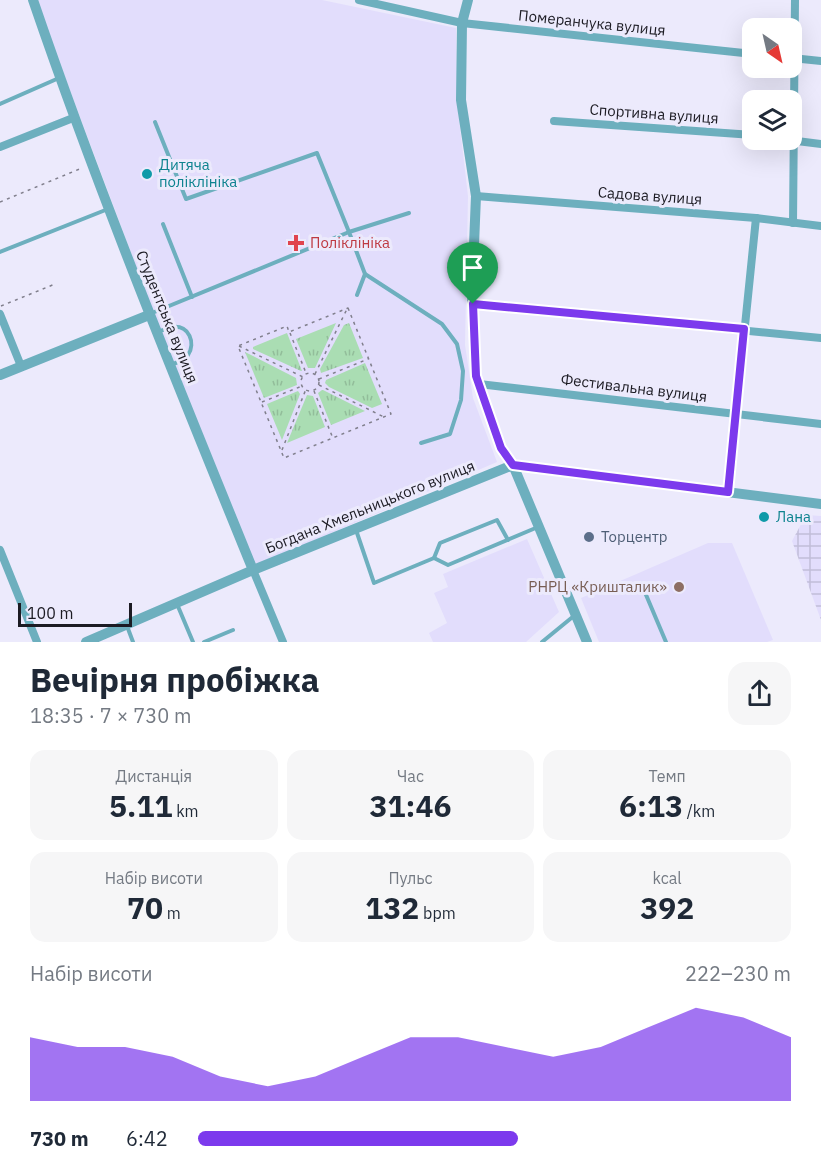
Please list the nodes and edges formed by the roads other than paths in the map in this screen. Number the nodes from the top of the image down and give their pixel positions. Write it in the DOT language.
graph roads {
  1 [pos="33,0"];
  2 [pos="359,0"];
  3 [pos="468,0"];
  4 [pos="795,0"];
  5 [pos="794,18"];
  6 [pos="462,23"];
  7 [pos="742,53"];
  8 [pos="802,59"];
  9 [pos="821,61"];
  10 [pos="60,78"];
  11 [pos="0,104"];
  12 [pos="73,118"];
  13 [pos="554,121"];
  14 [pos="155,122"];
  15 [pos="742,134"];
  16 [pos="802,141"];
  17 [pos="821,144"];
  18 [pos="0,147"];
  19 [pos="791,150"];
  20 [pos="476,196"];
  21 [pos="108,208"];
  22 [pos="409,213"];
  23 [pos="756,218"];
  24 [pos="793,223"];
  25 [pos="163,224"];
  26 [pos="821,226"];
  27 [pos="349,232"];
  28 [pos="0,252"];
  29 [pos="365,273"];
  30 [pos="357,295"];
  31 [pos="192,297"];
  32 [pos="473,304"];
  33 [pos="0,314"];
  34 [pos="149,315"];
  35 [pos="744,329"];
  36 [pos="156,333"];
  37 [pos="821,338"];
  38 [pos="170,365"];
  39 [pos="21,366"];
  40 [pos="0,375"];
  41 [pos="479,384"];
  42 [pos="735,414"];
  43 [pos="821,424"];
  44 [pos="421,443"];
  45 [pos="513,465"];
  46 [pos="728,492"];
  47 [pos="821,504"];
  48 [pos="539,527"];
  49 [pos="355,529"];
  50 [pos="508,540"];
  51 [pos="0,550"];
  52 [pos="434,558"];
  53 [pos="254,570"];
  54 [pos="640,583"];
  55 [pos="177,603"];
  56 [pos="576,614"];
  57 [pos="126,625"];
  58 [pos="233,630"];
  59 [pos="37,642"];
  60 [pos="86,642"];
  61 [pos="133,642"];
  62 [pos="193,642"];
  63 [pos="204,642"];
  64 [pos="283,642"];
  65 [pos="542,642"];
  66 [pos="587,642"];
  67 [pos="666,642"];
  1 -- 10 [label="street, Студентська вулиця"];
  2 -- 6 [label="street, Померанчука вулиця"];
  3 -- 6 [label="street"];
  4 -- 5 [label="street"];
  6 -- 7 [label="street, Померанчука вулиця"];
  6 -- 20 [label="street"];
  8 -- 9 [label="street"];
  10 -- 11 [label="lane"];
  10 -- 12 [label="street, Студентська вулиця"];
  12 -- 18 [label="street"];
  12 -- 21 [label="street, Студентська вулиця"];
  13 -- 15 [label="street, Спортивна вулиця"];
  14 -- 27 [label="lane"];
  16 -- 17 [label="street"];
  19 -- 24 [label="street"];
  20 -- 23 [label="street, Садова вулиця"];
  20 -- 32 [label="street"];
  21 -- 28 [label="lane"];
  21 -- 34 [label="street, Студентська вулиця"];
  22 -- 27 [label="lane"];
  23 -- 24 [label="street, Садова вулиця"];
  23 -- 35 [label="street"];
  24 -- 26 [label="street, Садова вулиця"];
  25 -- 31 [label="lane"];
  27 -- 29 [label="lane"];
  27 -- 31 [label="lane"];
  29 -- 30 [label="lane"];
  29 -- 44 [label="lane"];
  31 -- 34 [label="lane"];
  32 -- 35 [label="street"];
  32 -- 41 [label="street"];
  33 -- 39 [label="street"];
  34 -- 36 [label="street, Студентська вулиця"];
  34 -- 39 [label="street"];
  35 -- 37 [label="street"];
  35 -- 42 [label="street"];
  36 -- 38 [label="street, Студентська вулиця"];
  36 -- 38 [label="lane"];
  38 -- 53 [label="street, Студентська вулиця"];
  39 -- 40 [label="street"];
  41 -- 42 [label="street, Фестивальна вулиця"];
  41 -- 45 [label="street"];
  42 -- 43 [label="street, Фестивальна вулиця"];
  42 -- 46 [label="street"];
  45 -- 46 [label="street, Богдана Хмельницького вулиця"];
  45 -- 48 [label="street"];
  45 -- 49 [label="street, Богдана Хмельницького вулиця"];
  46 -- 47 [label="street, Богдана Хмельницького вулиця"];
  48 -- 50 [label="lane"];
  48 -- 56 [label="street"];
  49 -- 52 [label="lane"];
  49 -- 53 [label="street, Богдана Хмельницького вулиця"];
  50 -- 52 [label="lane"];
  50 -- 52 [label="lane"];
  51 -- 59 [label="street"];
  53 -- 55 [label="street, Богдана Хмельницького вулиця"];
  53 -- 64 [label="street, Студентська вулиця"];
  54 -- 67 [label="lane"];
  55 -- 57 [label="street, Богдана Хмельницького вулиця"];
  55 -- 62 [label="lane"];
  56 -- 65 [label="lane"];
  56 -- 66 [label="street"];
  57 -- 60 [label="street, Богдана Хмельницького вулиця"];
  57 -- 61 [label="lane"];
  58 -- 63 [label="lane"];
}
